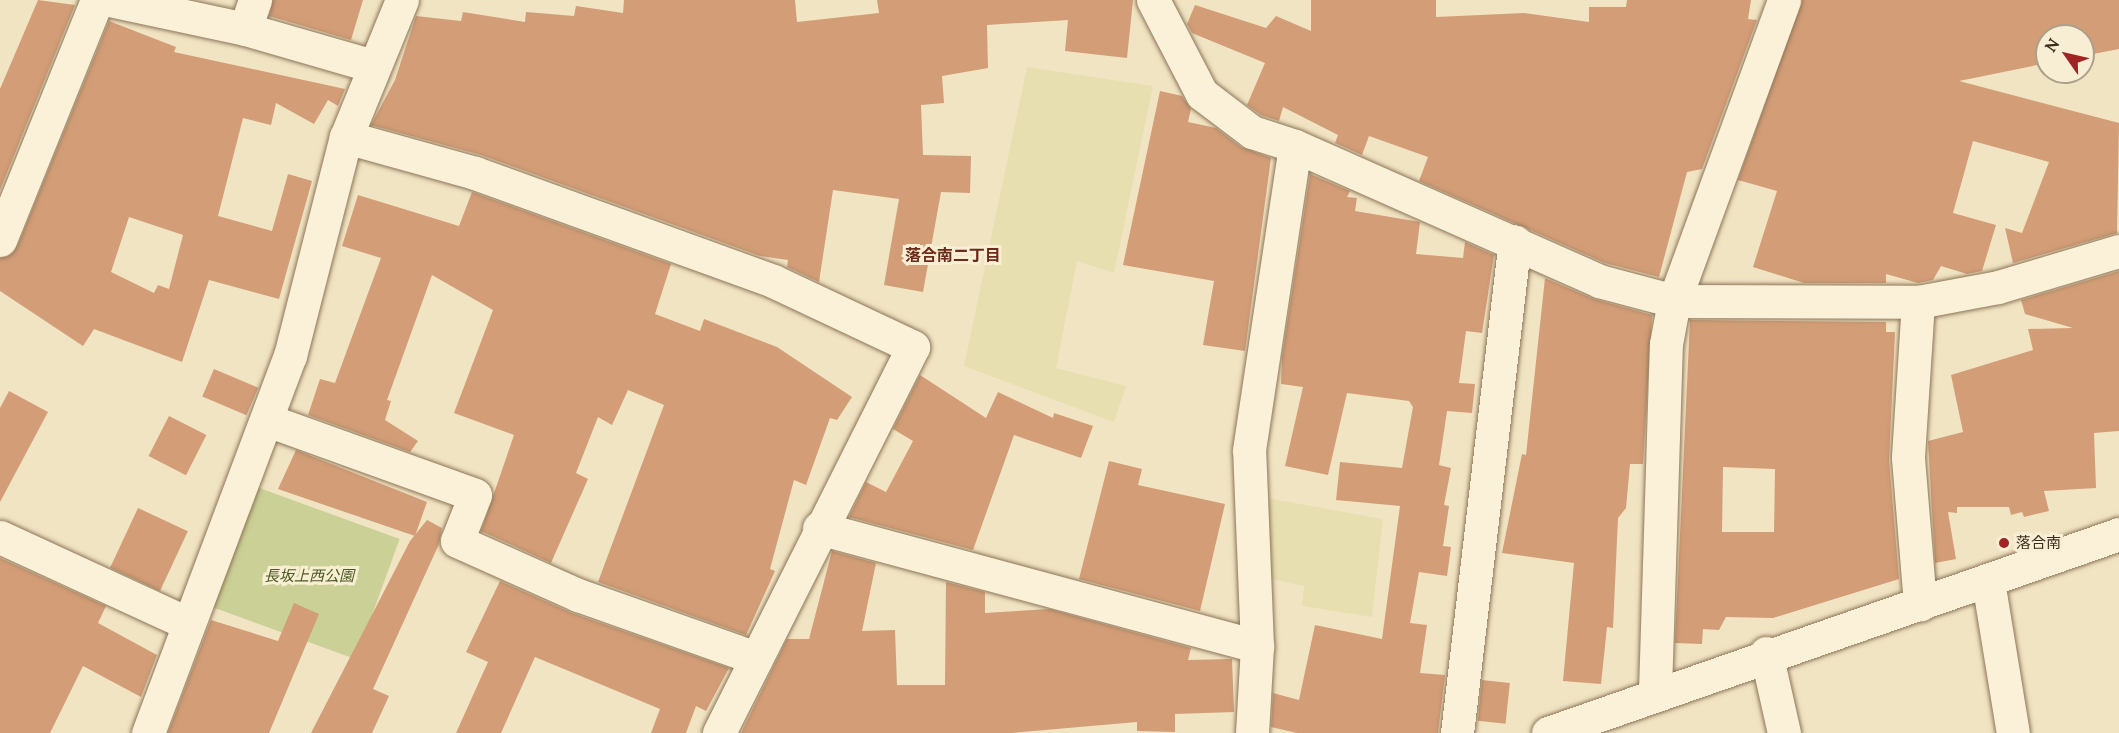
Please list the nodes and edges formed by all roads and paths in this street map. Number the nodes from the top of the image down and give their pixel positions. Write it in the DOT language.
graph roads {
  1 [pos="97,0"];
  2 [pos="110,0"];
  3 [pos="402,0"];
  4 [pos="1153,0"];
  5 [pos="1784,0"];
  6 [pos="250,15"];
  7 [pos="373,66"];
  8 [pos="346,137"];
  9 [pos="1295,146"];
  10 [pos="0,240"];
  11 [pos="1515,241"];
  12 [pos="2119,251"];
  13 [pos="1674,301"];
  14 [pos="1918,302"];
  15 [pos="267,420"];
  16 [pos="819,528"];
  17 [pos="2119,534"];
  18 [pos="0,537"];
  19 [pos="1988,581"];
  20 [pos="1920,605"];
  21 [pos="187,623"];
  22 [pos="1257,646"];
  23 [pos="1766,653"];
  24 [pos="756,658"];
  25 [pos="1655,691"];
  26 [pos="148,733"];
  27 [pos="719,733"];
  28 [pos="1252,733"];
  29 [pos="1456,733"];
  30 [pos="1548,733"];
  31 [pos="1784,733"];
  32 [pos="2013,733"];
  1 -- 10 [label="street"];
  2 -- 6 [label="street"];
  3 -- 7 [label="street"];
  4 -- 9 [label="street"];
  5 -- 13 [label="street"];
  6 -- 7 [label="street"];
  7 -- 8 [label="street"];
  8 -- 15 [label="street"];
  8 -- 16 [label="street"];
  9 -- 11 [label="street"];
  9 -- 22 [label="street"];
  11 -- 13 [label="street"];
  11 -- 29 [label="street"];
  12 -- 14 [label="street"];
  13 -- 14 [label="street"];
  13 -- 25 [label="street"];
  14 -- 20 [label="street"];
  15 -- 21 [label="street"];
  15 -- 24 [label="street"];
  16 -- 22 [label="street"];
  16 -- 24 [label="street"];
  17 -- 19 [label="street"];
  18 -- 21 [label="street"];
  19 -- 20 [label="street"];
  19 -- 32 [label="street"];
  20 -- 23 [label="street"];
  21 -- 26 [label="street"];
  22 -- 28 [label="street"];
  23 -- 25 [label="street"];
  23 -- 31 [label="street"];
  24 -- 27 [label="street"];
  25 -- 30 [label="street"];
}
